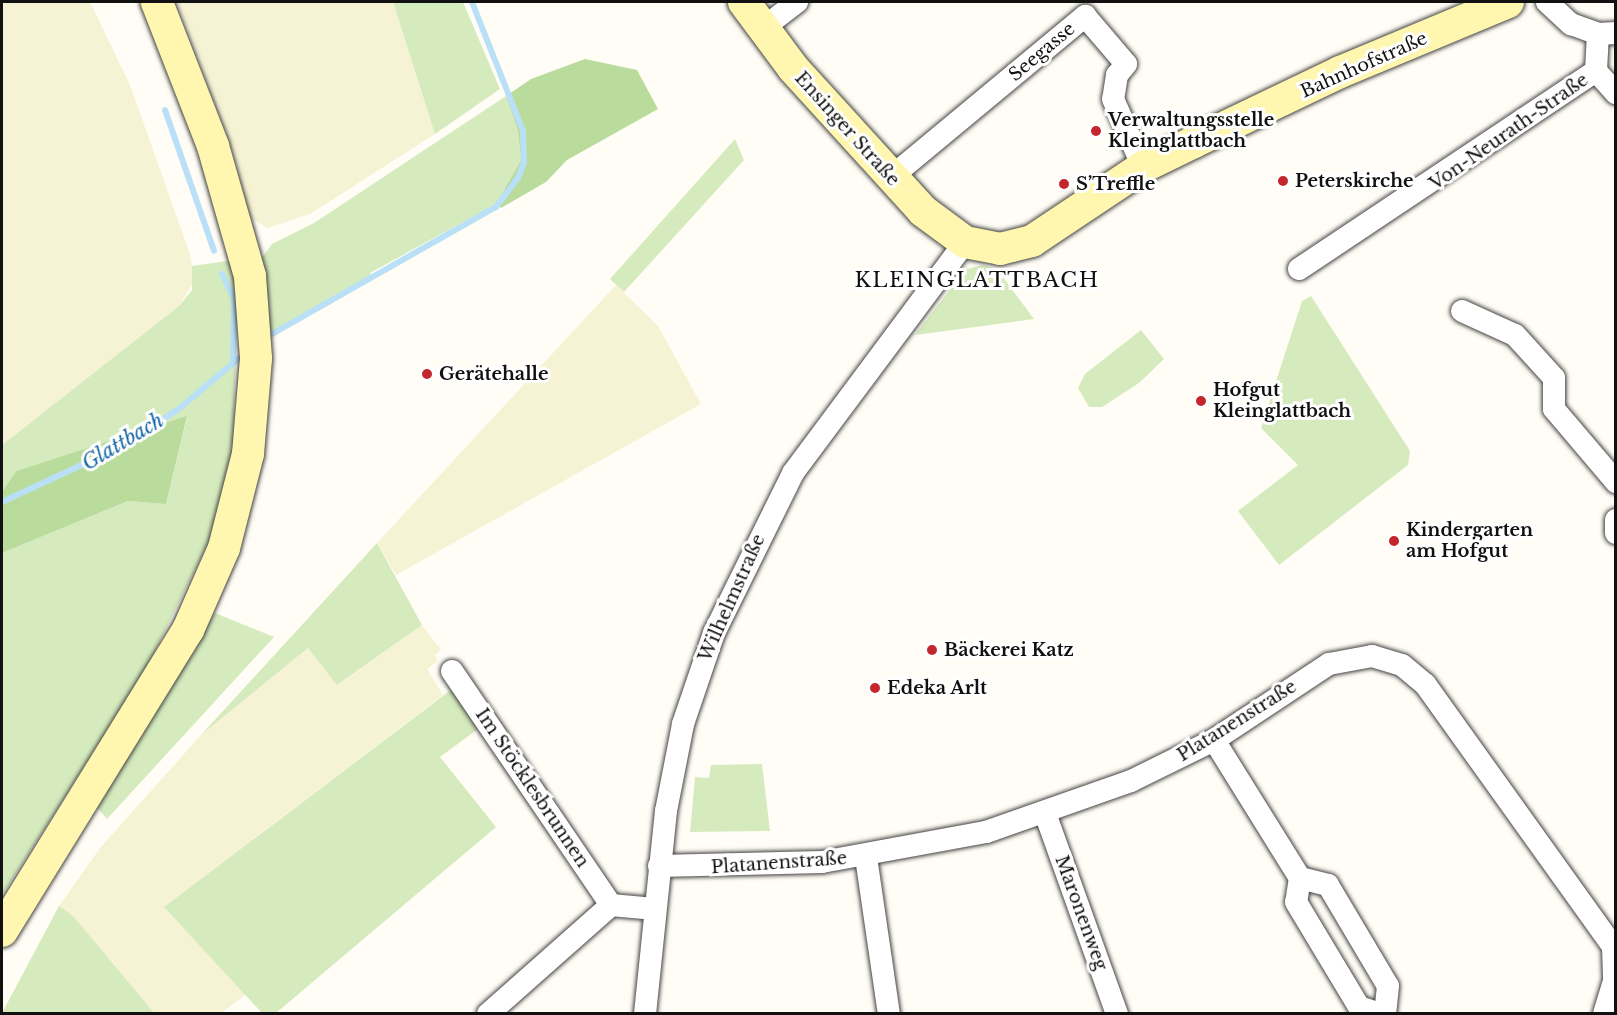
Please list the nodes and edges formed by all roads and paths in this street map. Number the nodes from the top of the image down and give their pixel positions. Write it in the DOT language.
graph roads {
  1 [pos="157,2"];
  2 [pos="744,2"];
  3 [pos="797,2"];
  4 [pos="1508,2"];
  5 [pos="1547,2"];
  6 [pos="763,28"];
  7 [pos="1607,34"];
  8 [pos="1596,71"];
  9 [pos="1616,93"];
  10 [pos="1143,167"];
  11 [pos="890,178"];
  12 [pos="965,242"];
  13 [pos="1299,269"];
  14 [pos="1462,311"];
  15 [pos="1616,482"];
  16 [pos="1616,519"];
  17 [pos="1616,533"];
  18 [pos="452,671"];
  19 [pos="1214,740"];
  20 [pos="1044,813"];
  21 [pos="866,857"];
  22 [pos="659,866"];
  23 [pos="1300,878"];
  24 [pos="611,905"];
  25 [pos="655,909"];
  26 [pos="2,931"];
  27 [pos="1615,981"];
  28 [pos="488,1014"];
  29 [pos="645,1014"];
  30 [pos="889,1014"];
  31 [pos="1117,1014"];
  32 [pos="1383,1014"];
  33 [pos="1604,1014"];
  1 -- 26 [label="main road"];
  2 -- 6 [label="main road, Ensinger Straße"];
  3 -- 6 [label="street"];
  4 -- 10 [label="main road, Bahnhofstraße"];
  5 -- 7 [label="street"];
  6 -- 11 [label="main road, Ensinger Straße"];
  7 -- 8 [label="street, Von-Neurath-Straße"];
  8 -- 9 [label="street"];
  8 -- 13 [label="street, Von-Neurath-Straße"];
  10 -- 11 [label="street, Seegasse"];
  10 -- 12 [label="main road, Bahnhofstraße"];
  11 -- 12 [label="main road, Ensinger Straße"];
  12 -- 22 [label="street, Wilhelmstraße"];
  14 -- 15 [label="street"];
  16 -- 17 [label="street"];
  18 -- 24 [label="street, Im Stöcklesbrunnen"];
  19 -- 20 [label="street, Platanenstraße"];
  19 -- 23 [label="street"];
  19 -- 27 [label="street, Platanenstraße"];
  20 -- 21 [label="street, Platanenstraße"];
  20 -- 31 [label="street, Maronenweg"];
  21 -- 22 [label="street, Platanenstraße"];
  21 -- 30 [label="street"];
  22 -- 25 [label="street, Wilhelmstraße"];
  23 -- 32 [label="street"];
  23 -- 32 [label="street"];
  24 -- 25 [label="street"];
  24 -- 28 [label="street"];
  25 -- 29 [label="street, Wilhelmstraße"];
  27 -- 33 [label="street, Platanenstraße"];
}
